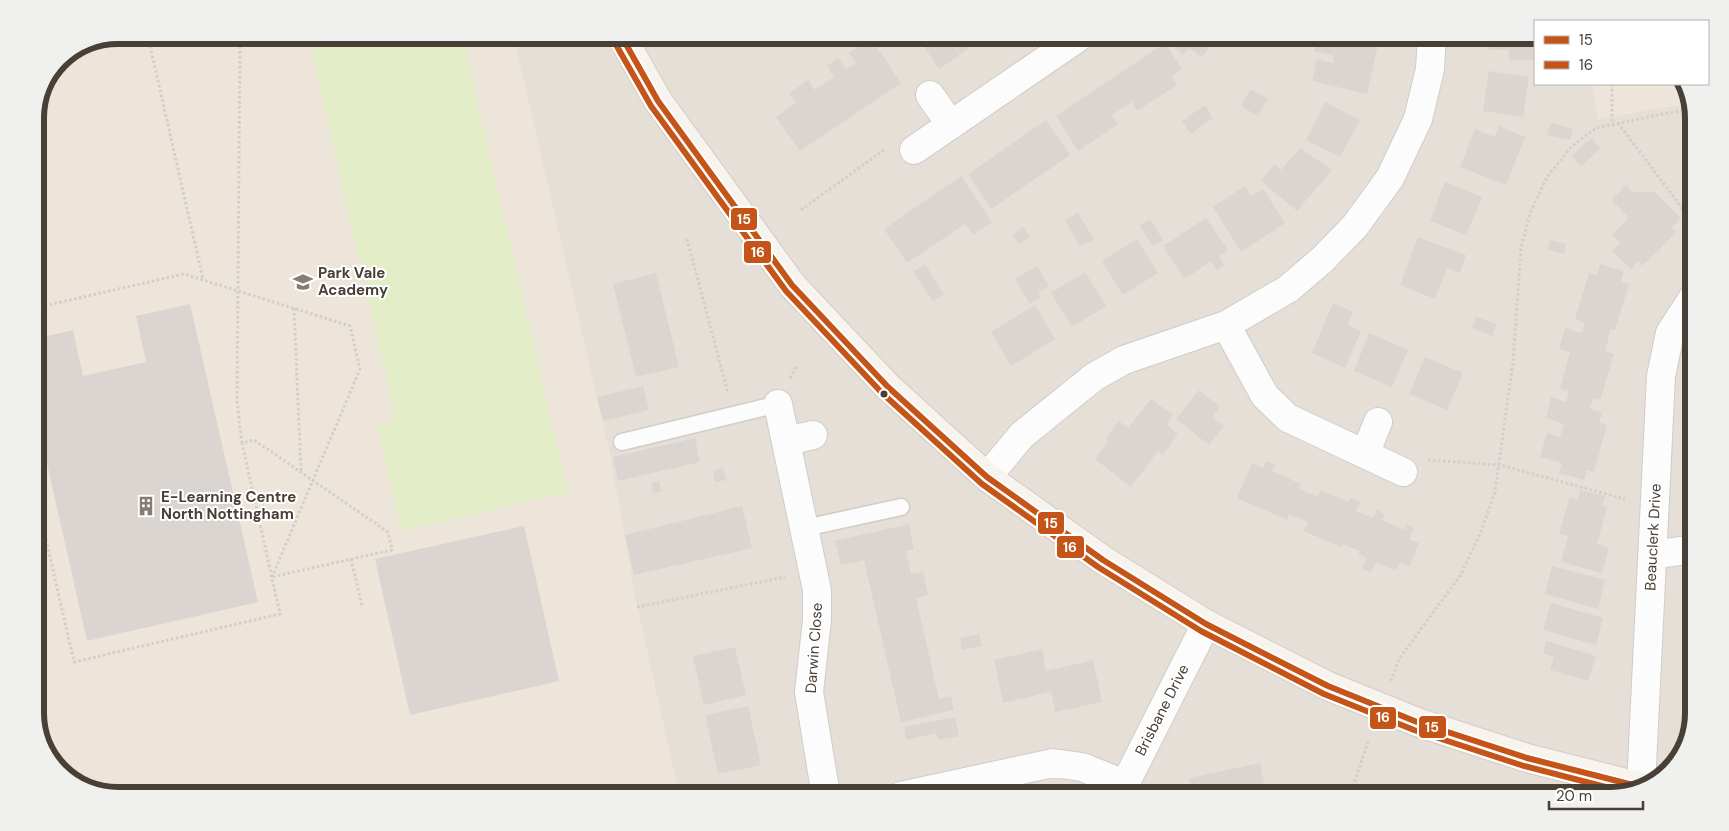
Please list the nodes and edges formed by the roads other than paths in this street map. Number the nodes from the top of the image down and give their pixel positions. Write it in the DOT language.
graph roads {
  1 [pos="626,44"];
  2 [pos="1069,44"];
  3 [pos="1432,44"];
  4 [pos="930,95"];
  5 [pos="951,125"];
  6 [pos="914,150"];
  7 [pos="1685,310"];
  8 [pos="1226,325"];
  9 [pos="778,404"];
  10 [pos="1378,422"];
  11 [pos="813,435"];
  12 [pos="786,441"];
  13 [pos="622,442"];
  14 [pos="1365,454"];
  15 [pos="1413,466"];
  16 [pos="987,477"];
  17 [pos="901,507"];
  18 [pos="805,528"];
  19 [pos="1685,550"];
  20 [pos="1652,555"];
  21 [pos="1206,624"];
  22 [pos="1642,780"];
  23 [pos="1633,784"];
  24 [pos="825,787"];
  25 [pos="942,787"];
  26 [pos="1116,787"];
  27 [pos="1123,787"];
  1 -- 16 [label="street"];
  2 -- 5 [label="street"];
  3 -- 8 [label="street"];
  4 -- 5 [label="street"];
  5 -- 6 [label="street"];
  7 -- 20 [label="street, Beauclerk Drive"];
  8 -- 14 [label="street"];
  8 -- 16 [label="street"];
  9 -- 12 [label="street, Darwin Close"];
  9 -- 13 [label="lane"];
  10 -- 14 [label="street"];
  11 -- 12 [label="street"];
  12 -- 18 [label="street, Darwin Close"];
  14 -- 15 [label="street"];
  16 -- 21 [label="street"];
  17 -- 18 [label="lane"];
  18 -- 24 [label="street, Darwin Close"];
  19 -- 20 [label="street"];
  20 -- 22 [label="street, Beauclerk Drive"];
  21 -- 23 [label="street"];
  21 -- 27 [label="street, Brisbane Drive"];
  25 -- 26 [label="street"];
}
